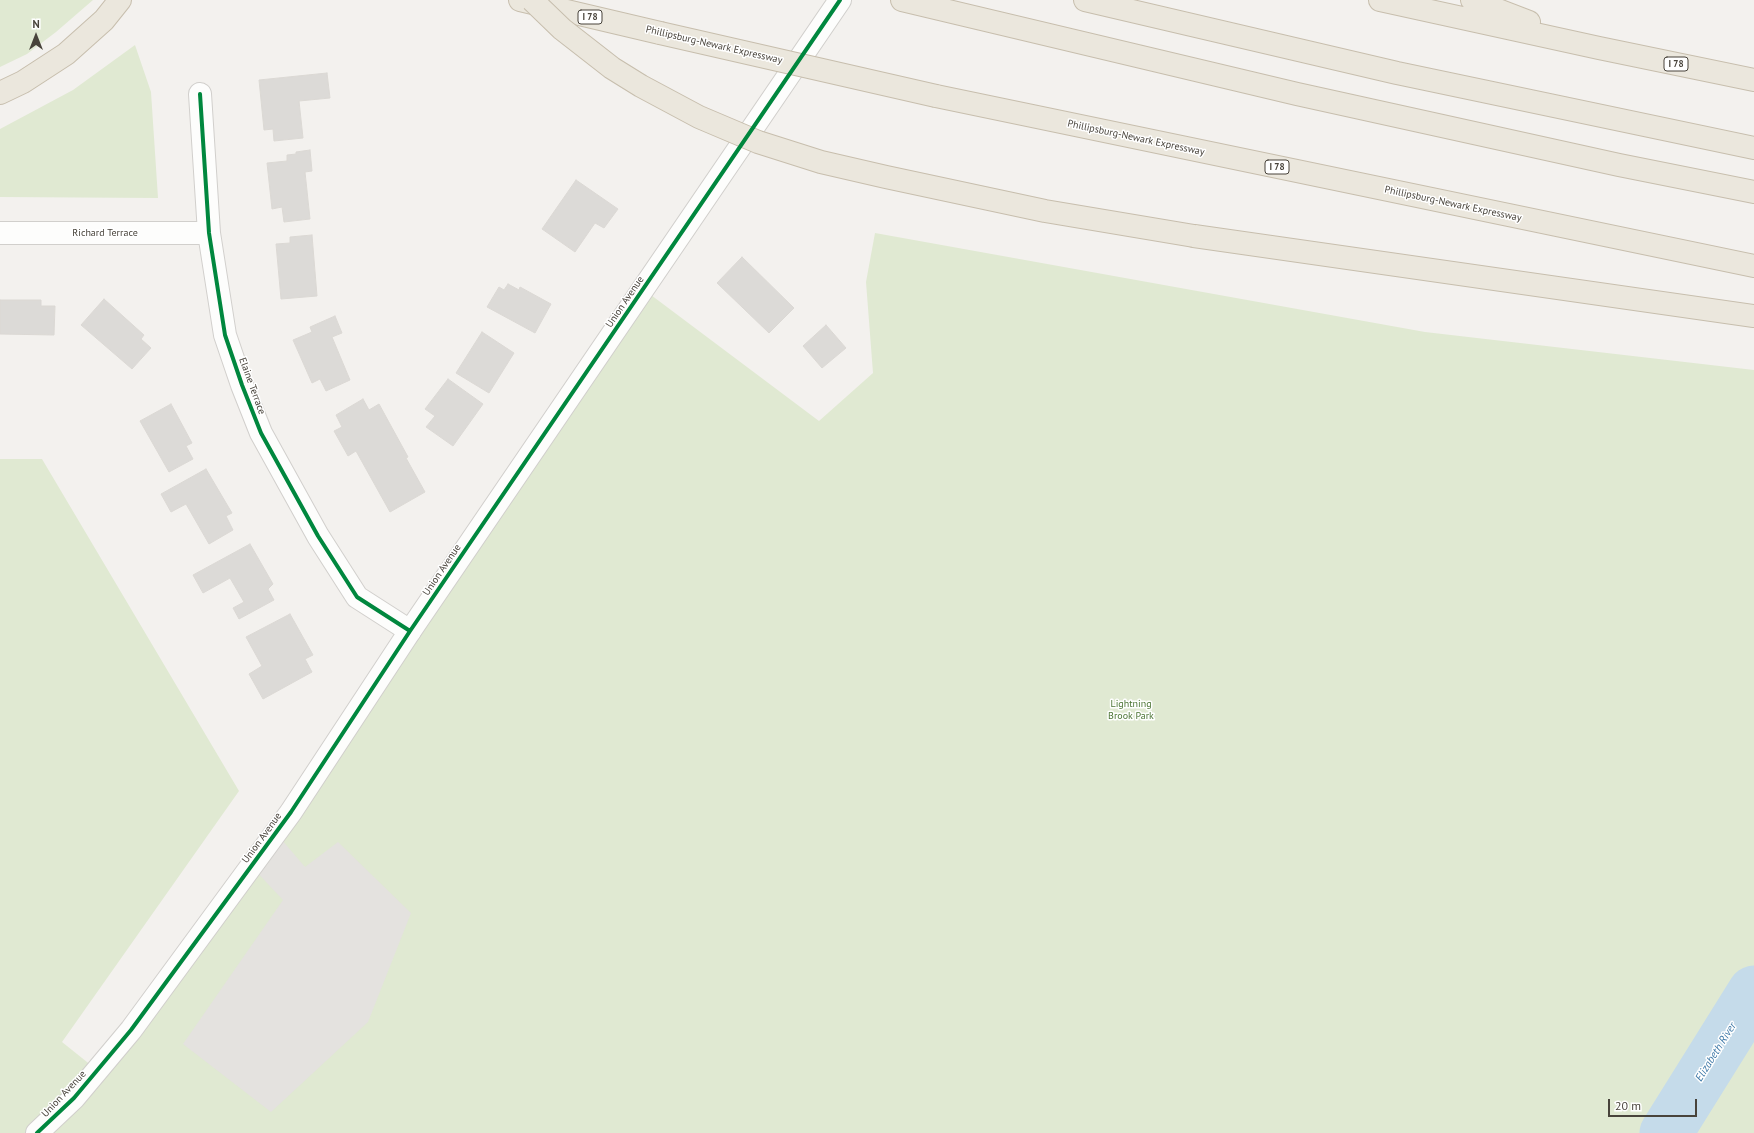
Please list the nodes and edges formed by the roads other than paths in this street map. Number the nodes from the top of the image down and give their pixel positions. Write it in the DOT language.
graph roads {
  1 [pos="120,0"];
  2 [pos="520,0"];
  3 [pos="532,0"];
  4 [pos="840,0"];
  5 [pos="902,0"];
  6 [pos="1085,0"];
  7 [pos="1380,0"];
  8 [pos="1472,0"];
  9 [pos="1599,48"];
  10 [pos="1754,80"];
  11 [pos="0,93"];
  12 [pos="200,94"];
  13 [pos="1754,148"];
  14 [pos="1754,192"];
  15 [pos="0,232"];
  16 [pos="209,233"];
  17 [pos="1754,266"];
  18 [pos="1754,316"];
  19 [pos="410,631"];
  20 [pos="37,1133"];
  1 -- 11 [label="highway"];
  2 -- 17 [label="highway, Phillipsburg-Newark Expressway / I 78, bridge"];
  3 -- 18 [label="highway, bridge"];
  4 -- 19 [label="street, Union Avenue"];
  5 -- 14 [label="highway"];
  6 -- 13 [label="highway"];
  7 -- 9 [label="highway, I 78"];
  8 -- 9 [label="highway"];
  9 -- 10 [label="highway, I 78"];
  12 -- 16 [label="street, Elaine Terrace"];
  15 -- 16 [label="street, Richard Terrace"];
  16 -- 19 [label="street, Elaine Terrace"];
  19 -- 20 [label="street, Union Avenue"];
}
